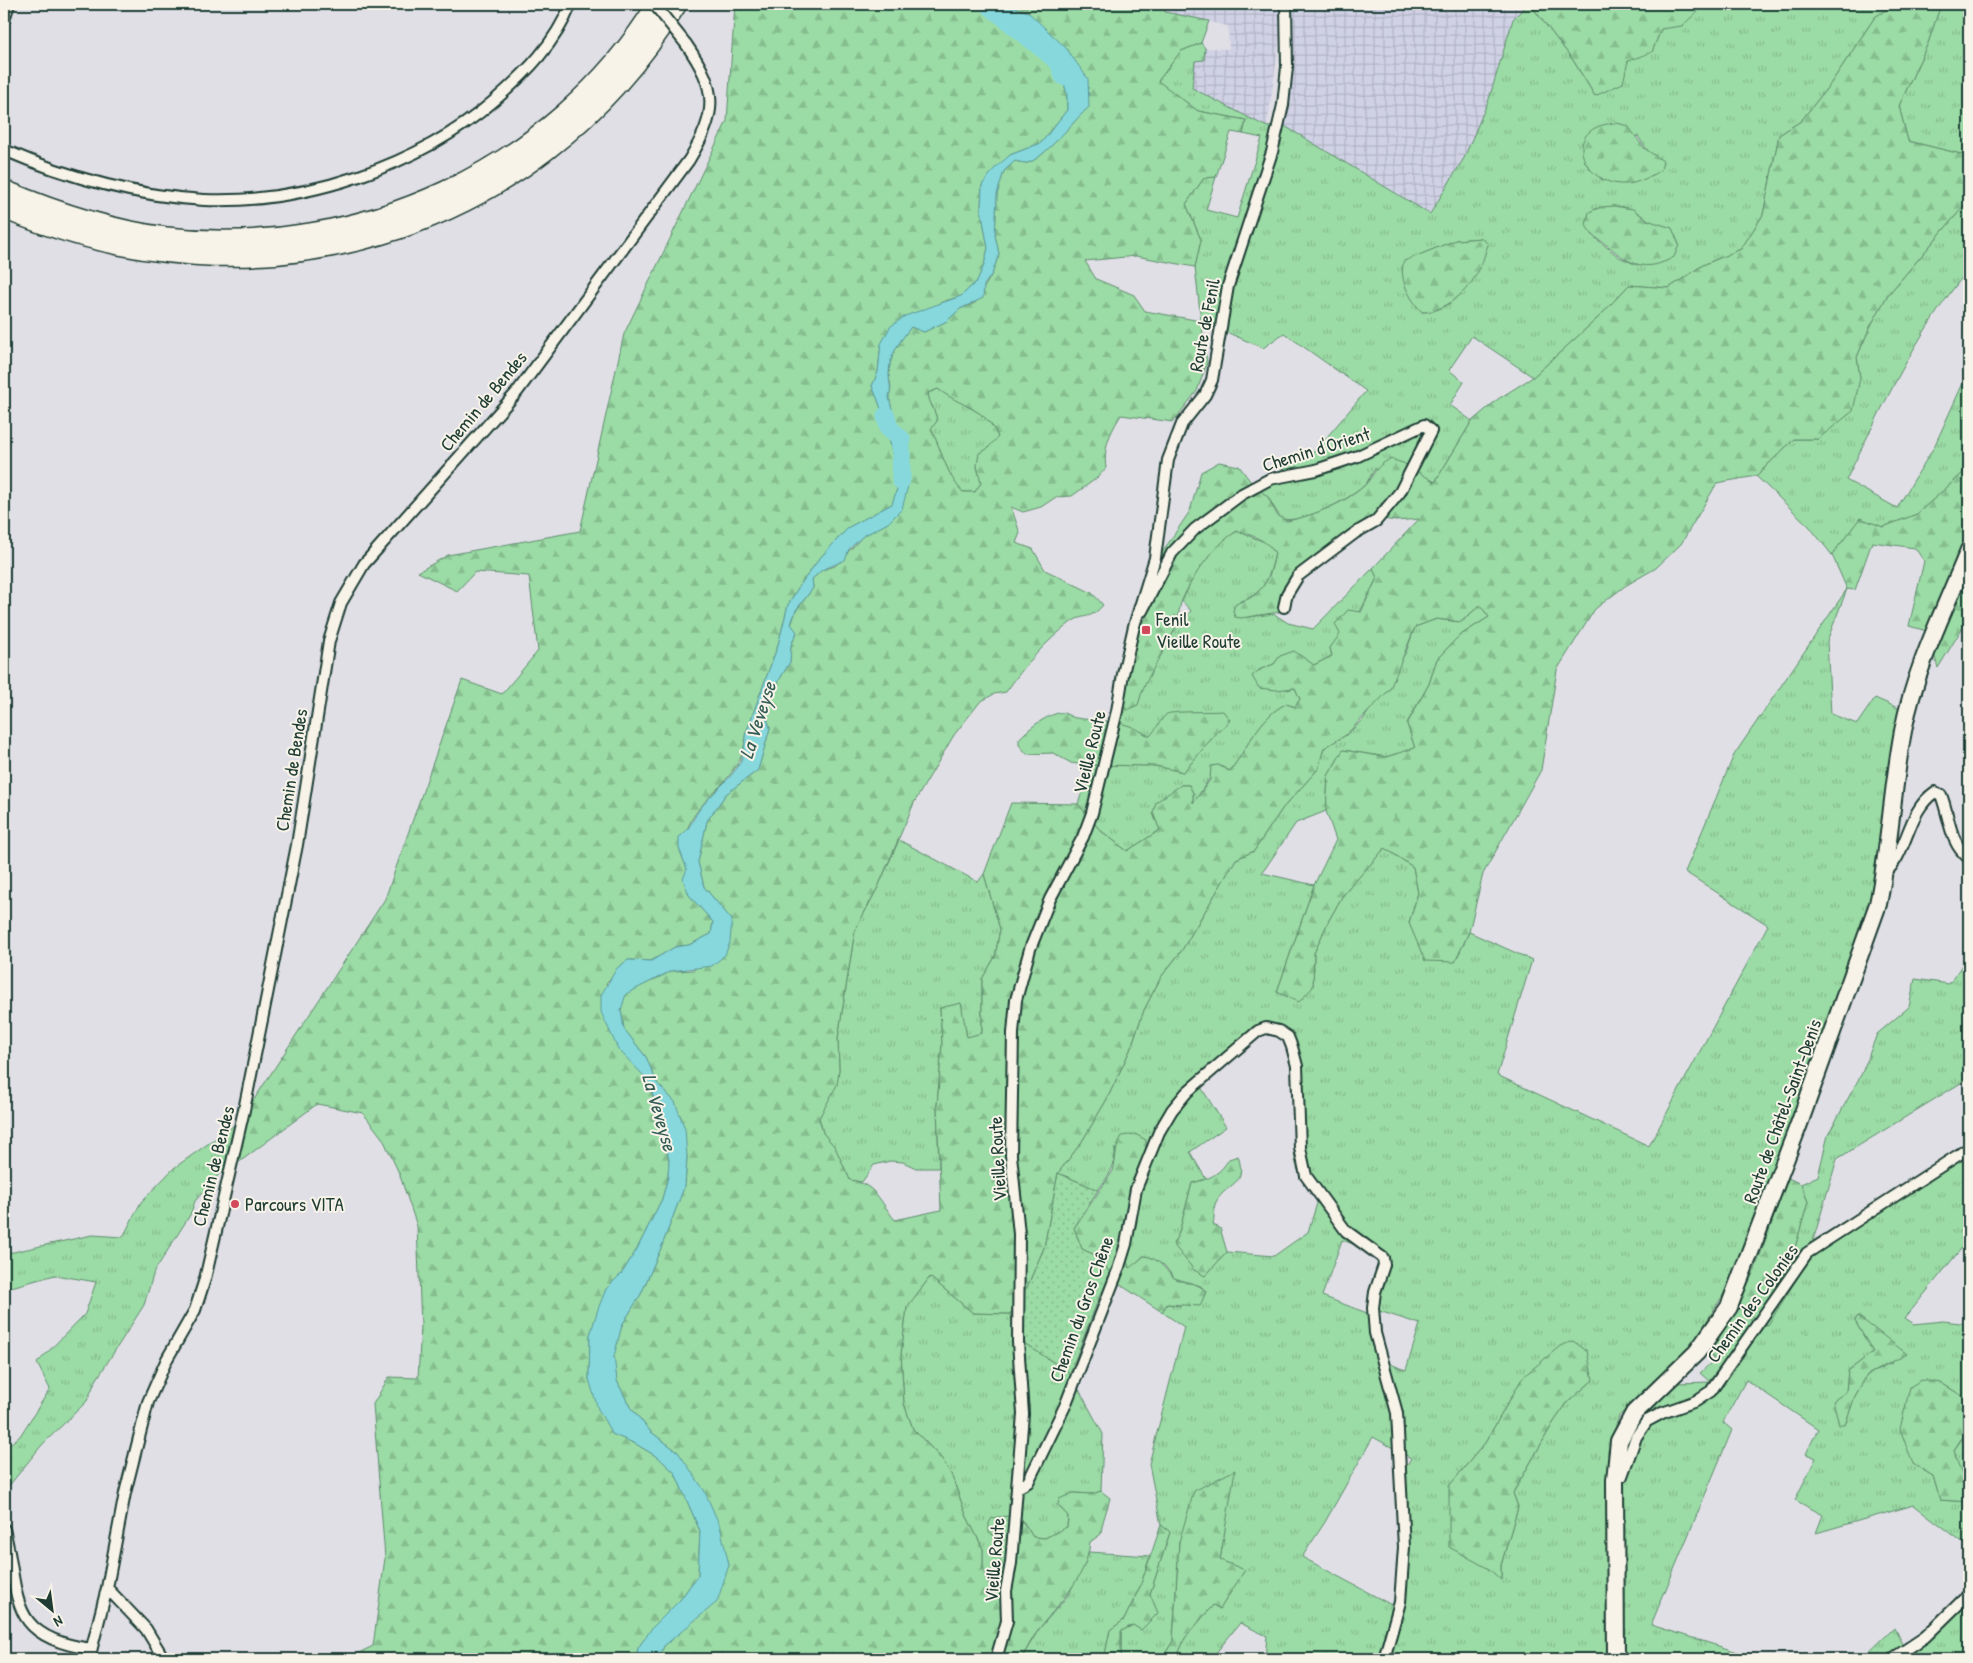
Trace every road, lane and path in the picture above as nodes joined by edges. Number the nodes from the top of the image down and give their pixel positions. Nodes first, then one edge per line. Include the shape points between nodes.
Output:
1 (10, 4) edge
2 (571, 4) edge
3 (655, 4) edge
4 (677, 4) edge
5 (1286, 4) edge
6 (4, 20) edge
7 (4, 150) edge
8 (4, 190) edge
9 (4, 209) edge
10 (1969, 550) edge
11 (1284, 607) dead end
12 (1134, 626) junction
13 (1122, 674) joint
14 (1969, 858) edge
15 (1884, 874) junction
16 (1969, 1148) edge
17 (1615, 1480) junction
18 (1017, 1488) junction
19 (4, 1529) edge
20 (107, 1588) junction
21 (1969, 1594) edge
22 (90, 1654) edge
23 (164, 1659) edge
24 (996, 1659) edge
25 (1384, 1659) edge
26 (1616, 1659) edge
27 (1892, 1659) edge

1 - 6 street
2 - 7 street via 557,34 534,64 473,118 417,153 343,181 254,198 205,200 140,192 86,180
3 - 8 highway via 629,44 594,85 531,140 486,171 444,192 358,224 275,238 194,239 98,224
3 - 20 street, Chemin de Bendes, bridge via 700,64 709,82 711,106 705,134 517,392 364,564 341,603 329,641 297,845 244,1110 205,1279 195,1310 148,1402 125,1493
4 - 9 highway via 624,77 564,136 470,200 390,233 334,247 277,255 193,256 138,250 93,240
5 - 12 street, Route de Fenil via 1286,88 1277,131 1228,286 1212,380 1205,395 1182,424 1168,460 1156,558
10 - 15 main road, Route de Châtel-Saint-Denis via 1913,690 1903,731
11 - 12 street, Chemin d'Orient via 1298,576 1376,521 1400,492 1431,431 1424,425 1358,456 1316,470 1270,479 1242,494 1195,529 1172,553
12 - 13 street, Route de Fenil
13 - 18 street, Vieille Route via 1119,703 1092,813 1030,949 1019,982 1014,1013 1011,1155 1019,1234 1018,1342 1023,1414
14 - 15 street via 1954,840 1941,795 1935,792 1913,819 1894,865
15 - 17 main road, Route de Châtel-Saint-Denis via 1878,904 1845,998 1729,1307 1697,1352 1634,1412 1619,1441
16 - 17 street, Chemin des Colonies via 1807,1253 1711,1391 1696,1401 1647,1421 1636,1437 1622,1476
17 - 26 main road, Route de Châtel-Saint-Denis
18 - 24 street, Vieille Route via 1006,1591 1007,1621
18 - 25 street, Chemin du Gros Chêne via 1028,1482 1065,1406 1118,1270 1136,1189 1162,1126 1187,1092 1248,1038 1265,1028 1279,1030 1288,1037 1295,1056 1304,1171 1346,1232 1383,1258 1373,1308 1375,1334 1397,1413 1404,1547 1400,1602
19 - 22 street via 16,1594 30,1626 43,1635
20 - 22 street, Chemin de Bendes
20 - 23 street via 146,1629
21 - 27 street via 1925,1636

